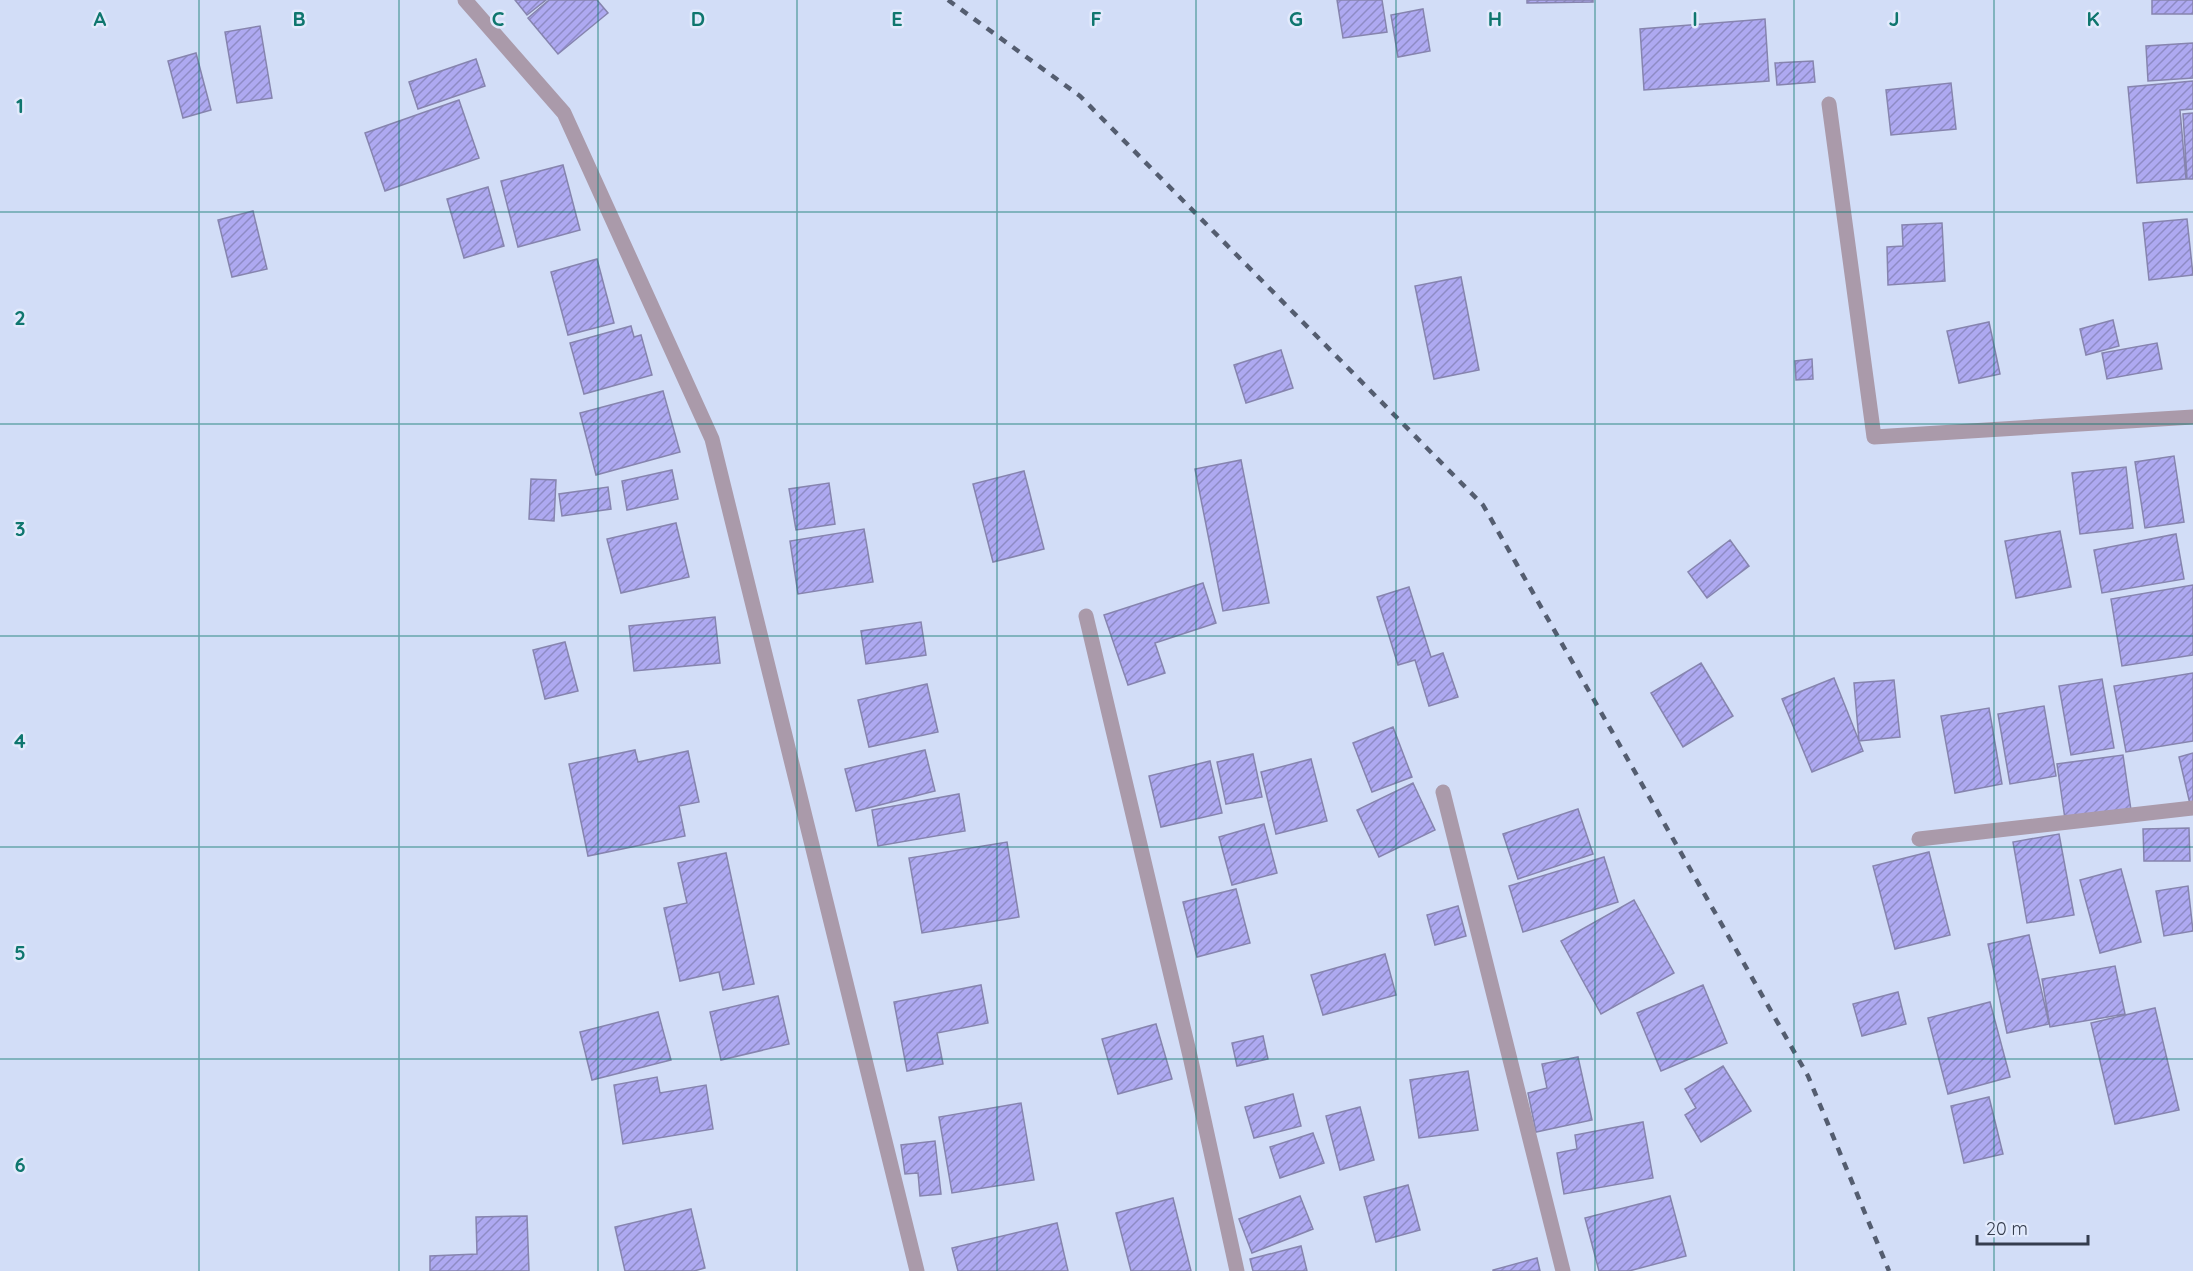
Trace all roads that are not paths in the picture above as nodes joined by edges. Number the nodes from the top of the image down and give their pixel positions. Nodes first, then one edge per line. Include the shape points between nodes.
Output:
1 (465, 0) edge
2 (1829, 104) dead end
3 (2193, 417) edge
4 (1086, 616) dead end
5 (1443, 792) dead end
6 (2193, 808) edge
7 (1919, 839) dead end
8 (917, 1271) edge
9 (1238, 1271) edge
10 (1563, 1271) edge

1 - 8 street via 564,113 712,439
2 - 3 street via 1874,437
4 - 9 street
5 - 10 street
6 - 7 street

